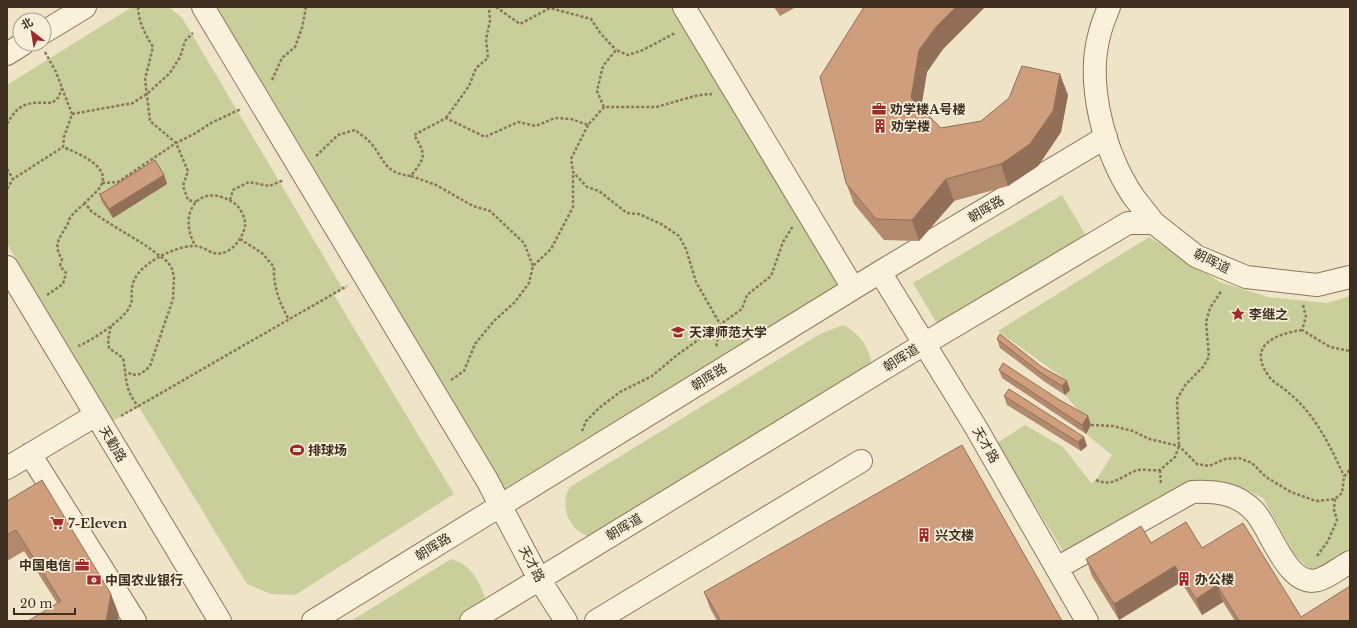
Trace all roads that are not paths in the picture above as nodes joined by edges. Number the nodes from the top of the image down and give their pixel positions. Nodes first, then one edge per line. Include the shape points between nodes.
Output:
1 (85, 7) edge
2 (1109, 7) edge
3 (208, 14) edge
4 (689, 15) edge
5 (52, 31) edge
6 (1106, 137) junction
7 (1154, 222) junction
8 (7, 267) edge
9 (880, 272) junction
10 (1350, 277) edge
11 (854, 288) junction
12 (924, 344) junction
13 (99, 420) junction
14 (30, 454) junction
15 (861, 461) dead end
16 (7, 468) edge
17 (501, 505) junction
18 (1350, 562) edge
19 (1057, 568) junction
20 (539, 579) junction
21 (135, 621) edge
22 (220, 621) edge
23 (313, 621) edge
24 (471, 621) edge
25 (566, 621) edge
26 (596, 621) edge
27 (1087, 621) edge

1 - 5 street
2 - 6 street via 1098,36 1096,56 1096,97
3 - 17 street, 天才路
4 - 11 street
6 - 7 street via 1133,196
6 - 9 street, 朝晖路
7 - 10 street, 朝晖道 via 1196,256 1246,277 1317,285
7 - 12 street, 朝晖道 via 1128,223
8 - 13 street, 天勤路
9 - 11 street, 朝晖路
9 - 12 street, 天才路
11 - 17 street, 朝晖路
12 - 19 street, 天才路
12 - 20 street, 朝晖道
13 - 14 street
13 - 22 street, 天勤路
14 - 16 street
14 - 21 street
15 - 26 street
17 - 20 street, 天才路
17 - 23 street, 朝晖路
18 - 19 street via 1320,580 1305,580 1291,571 1255,511 1238,498 1216,491 1192,492
19 - 27 street, 天才路
20 - 24 street, 朝晖道
20 - 25 street, 天才路

